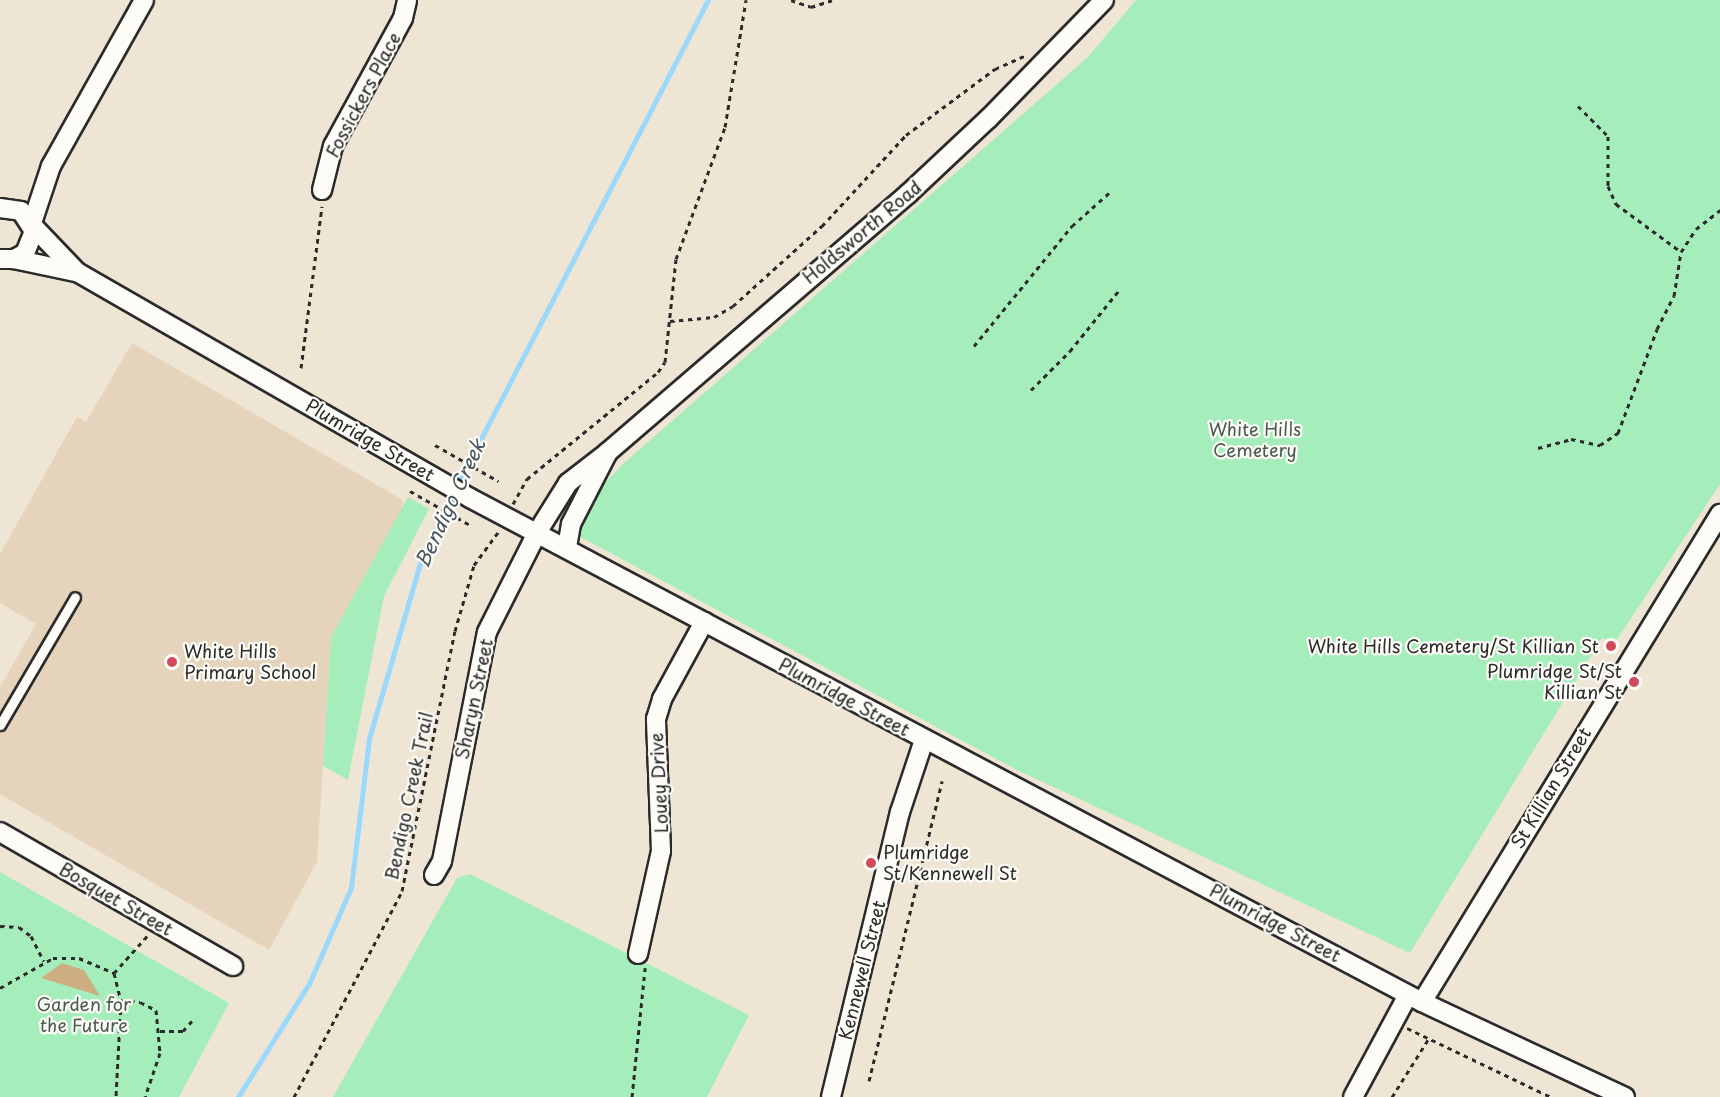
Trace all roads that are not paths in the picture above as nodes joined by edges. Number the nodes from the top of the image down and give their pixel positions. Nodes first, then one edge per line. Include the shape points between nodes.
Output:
1 (144, 0) edge
2 (406, 0) edge
3 (1104, 0) edge
4 (51, 166) junction
5 (322, 190) road end
6 (1, 208) edge
7 (32, 225) junction
8 (6, 262) edge
9 (77, 272) junction
10 (608, 452) junction
11 (1720, 514) edge
12 (538, 531) junction
13 (567, 547) junction
14 (75, 597) dead end
15 (704, 622) junction
16 (0, 724) edge
17 (924, 740) junction
18 (0, 832) edge
19 (434, 875) dead end
20 (641, 958) road end
21 (233, 966) dead end
22 (1415, 999) junction
23 (831, 1097) edge
24 (1353, 1097) edge
25 (1625, 1097) edge

1 - 4 street
2 - 5 street, Fossickers Place via 403,18 333,146
3 - 10 street, Holdsworth Road via 949,157
4 - 6 street via 28,192
4 - 7 street
6 - 7 street, Plumridge Street via 21,211
7 - 8 street via 31,247
7 - 9 street, Plumridge Street
8 - 9 street, Plumridge Street
9 - 12 street, Plumridge Street via 470,498
10 - 12 street, Holdsworth Road via 568,483
10 - 13 street, Holdsworth Road via 571,524
11 - 22 street, St Killian Street
12 - 13 street, Plumridge Street
12 - 19 street, Sharyn Street via 485,640 442,861
13 - 15 street, Plumridge Street
14 - 16 lane
15 - 17 street, Plumridge Street
15 - 20 street, Louey Drive via 662,699 656,719 662,851
17 - 22 street, Plumridge Street via 1170,866
17 - 23 street, Kennewell Street via 900,812
18 - 21 street, Bosquet Street
22 - 24 street, St Killian Street
22 - 25 street, Plumridge Street

